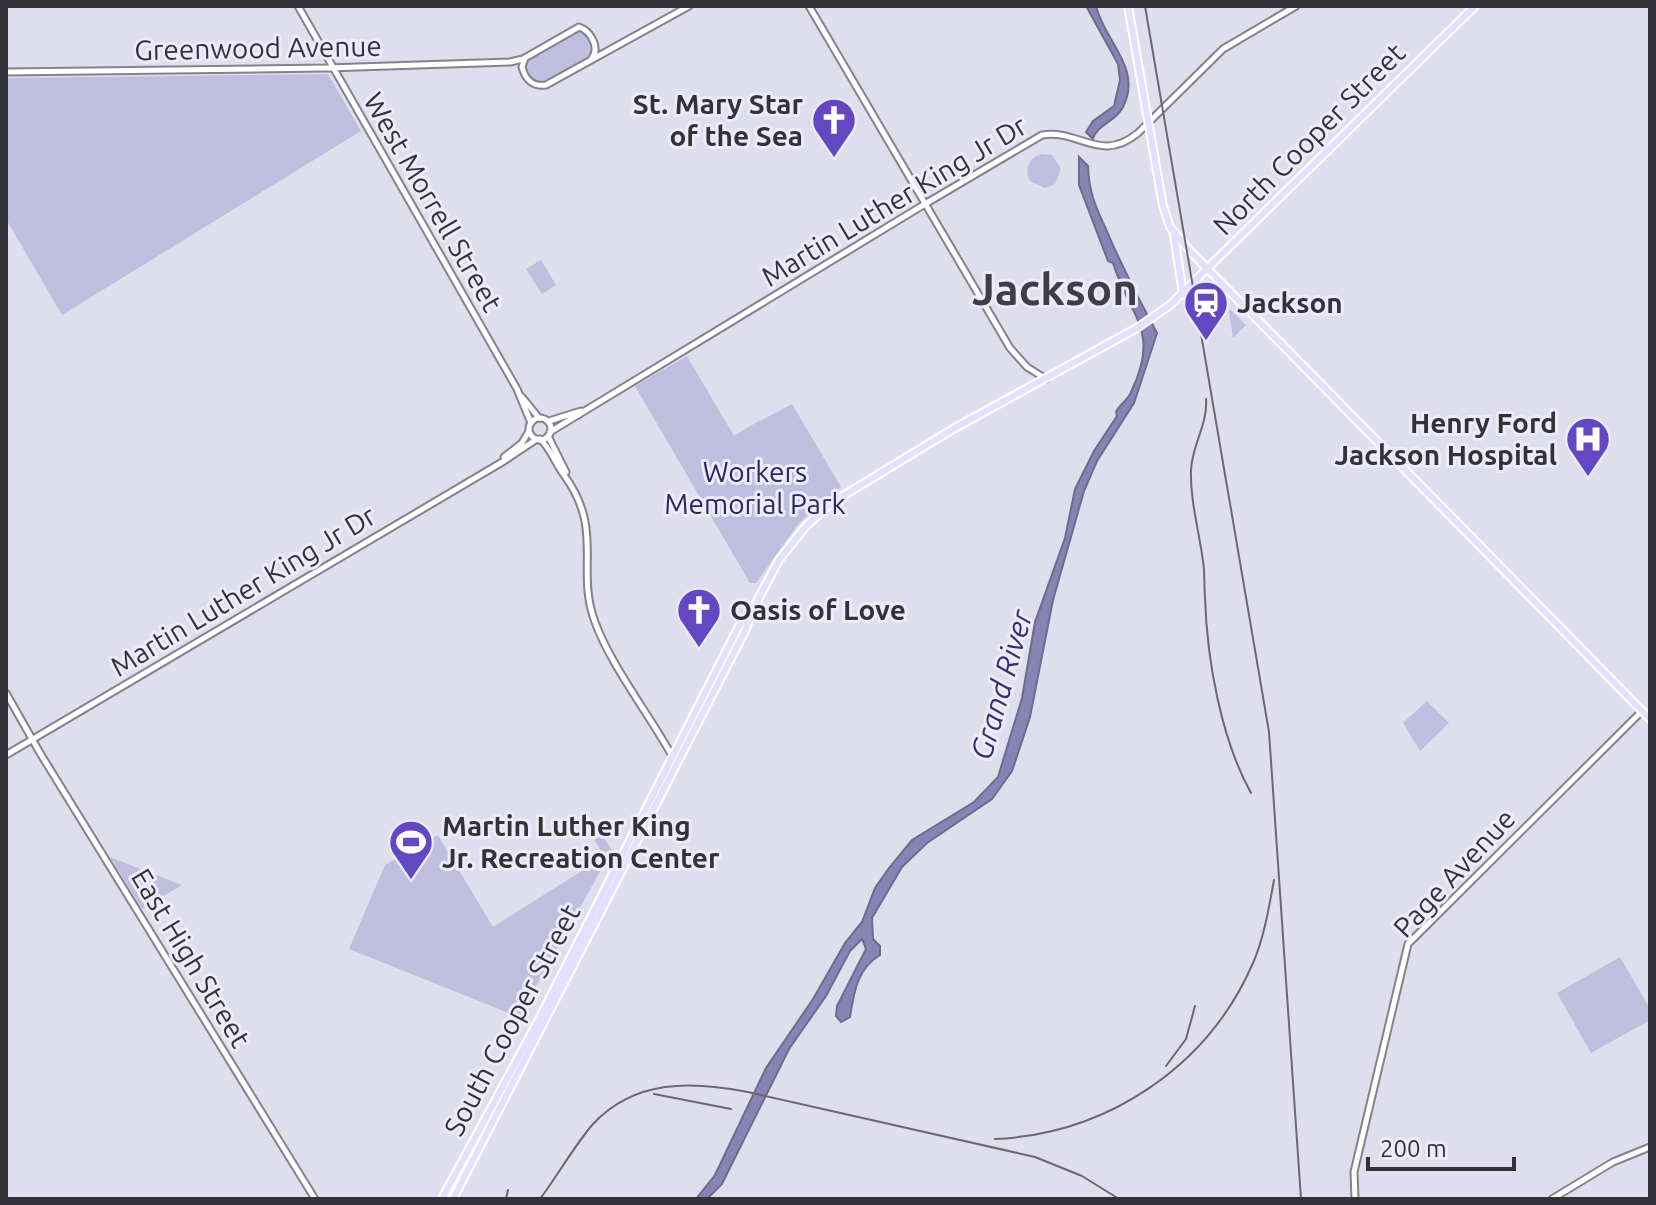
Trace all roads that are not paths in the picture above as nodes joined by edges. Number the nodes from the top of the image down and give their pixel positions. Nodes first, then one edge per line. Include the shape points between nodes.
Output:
1 (298, 6) edge
2 (689, 6) edge
3 (809, 6) edge
4 (1128, 6) edge
5 (1296, 6) edge
6 (1475, 6) edge
7 (596, 46) junction
8 (606, 53) junction
9 (526, 57) junction
10 (592, 58) junction
11 (510, 62) junction
12 (333, 68) junction
13 (523, 71) junction
14 (6, 72) edge
15 (1148, 122) junction
16 (925, 204) junction
17 (1173, 232) junction
18 (1208, 270) junction
19 (1183, 294) junction
20 (1047, 379) junction
21 (521, 395) junction
22 (586, 409) junction
23 (539, 418) junction
24 (548, 421) junction
25 (531, 423) junction
26 (529, 430) junction
27 (549, 434) junction
28 (538, 439) junction
29 (501, 461) junction
30 (567, 477) junction
31 (754, 607) junction
32 (6, 693) edge
33 (1642, 711) junction
34 (1650, 719) edge
35 (32, 739) junction
36 (6, 755) edge
37 (672, 756) junction
38 (677, 765) junction
39 (1650, 1147) edge
40 (315, 1199) edge
41 (442, 1199) edge
42 (453, 1199) edge
43 (1355, 1199) edge
44 (1552, 1199) edge

1 - 12 street, West Morrell Street
2 - 8 street
3 - 16 street
4 - 15 main road
5 - 15 street, Martin Luther King Jr Dr via 1223,49
6 - 18 main road, North Cooper Street
7 - 8 street
7 - 9 street, Greenwood Avenue via 586,30 577,28
7 - 10 street
8 - 10 street
9 - 11 street, Greenwood Avenue
9 - 13 street
10 - 13 street via 546,85 535,84
11 - 12 street, Greenwood Avenue
11 - 13 street
12 - 14 street, Greenwood Avenue
12 - 21 street, West Morrell Street
15 - 16 street, Martin Luther King Jr Dr via 1110,147 1060,135 1038,137
15 - 17 main road via 1165,215
16 - 20 street via 1013,353
16 - 22 street, Martin Luther King Jr Dr
17 - 18 main road
17 - 19 main road
18 - 19 main road, South Cooper Street
18 - 33 main road
19 - 20 main road, South Cooper Street via 1152,319
20 - 31 main road, South Cooper Street via 838,498 792,542
21 - 23 street
21 - 25 street
22 - 24 street, Martin Luther King Jr Dr
22 - 27 street, Martin Luther King Jr Dr
23 - 24 street
23 - 25 street
24 - 27 street
25 - 26 street
26 - 28 street
26 - 29 street, Martin Luther King Jr Dr
27 - 28 street
27 - 30 street
28 - 29 street, Martin Luther King Jr Dr
28 - 30 street
29 - 35 street, Martin Luther King Jr Dr
30 - 37 street via 586,520 595,622
31 - 37 main road, South Cooper Street
31 - 38 main road, South Cooper Street
32 - 35 street, East High Street
33 - 34 main road
33 - 43 street, Page Avenue via 1408,944 1354,1172
35 - 36 street, Martin Luther King Jr Dr
35 - 40 street, East High Street
37 - 38 main road
37 - 41 main road, South Cooper Street
38 - 42 main road, South Cooper Street
39 - 44 street via 1613,1162

